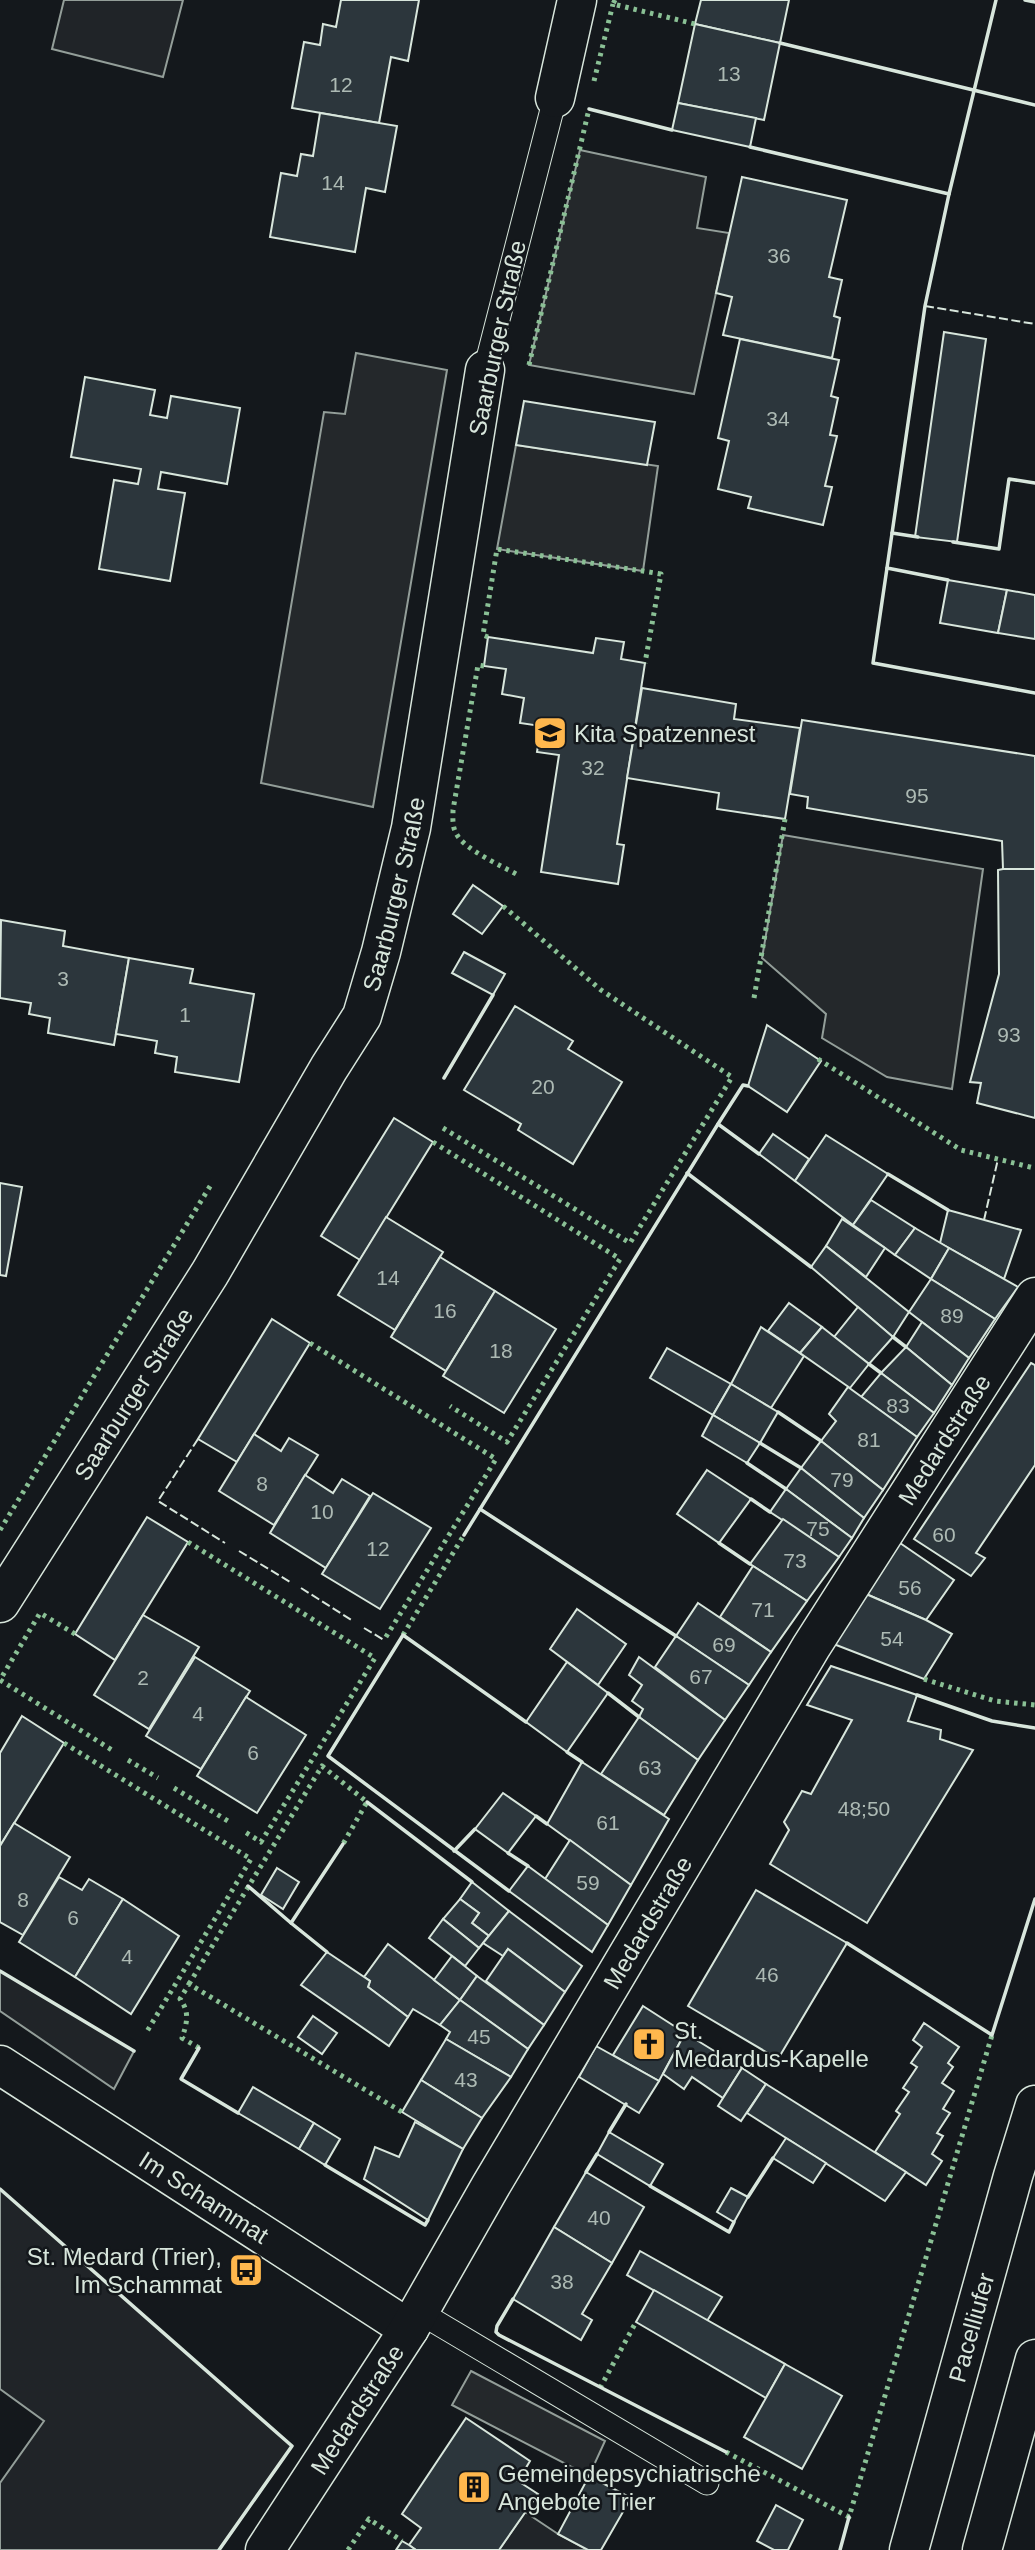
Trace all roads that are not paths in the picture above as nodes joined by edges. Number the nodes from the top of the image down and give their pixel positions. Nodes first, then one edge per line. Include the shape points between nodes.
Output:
1 (577, 0) edge
2 (555, 98) joint
3 (485, 370) joint
4 (1035, 1297) edge
5 (0, 1603) edge
6 (0, 2065) edge
7 (1035, 2105) edge
8 (414, 2320) junction
9 (1035, 2359) edge
10 (707, 2483) dead end
11 (265, 2550) edge
12 (909, 2550) edge
13 (982, 2550) edge

1 - 2 street
2 - 3 lane, Saarburger Straße
3 - 5 street, Saarburger Straße via 411,828 362,1016 210,1273
4 - 8 street, Medardstraße via 811,1647
6 - 8 street, Im Schammat
7 - 12 street, Pacelliufer
8 - 10 lane
8 - 11 street, Medardstraße
9 - 13 street

